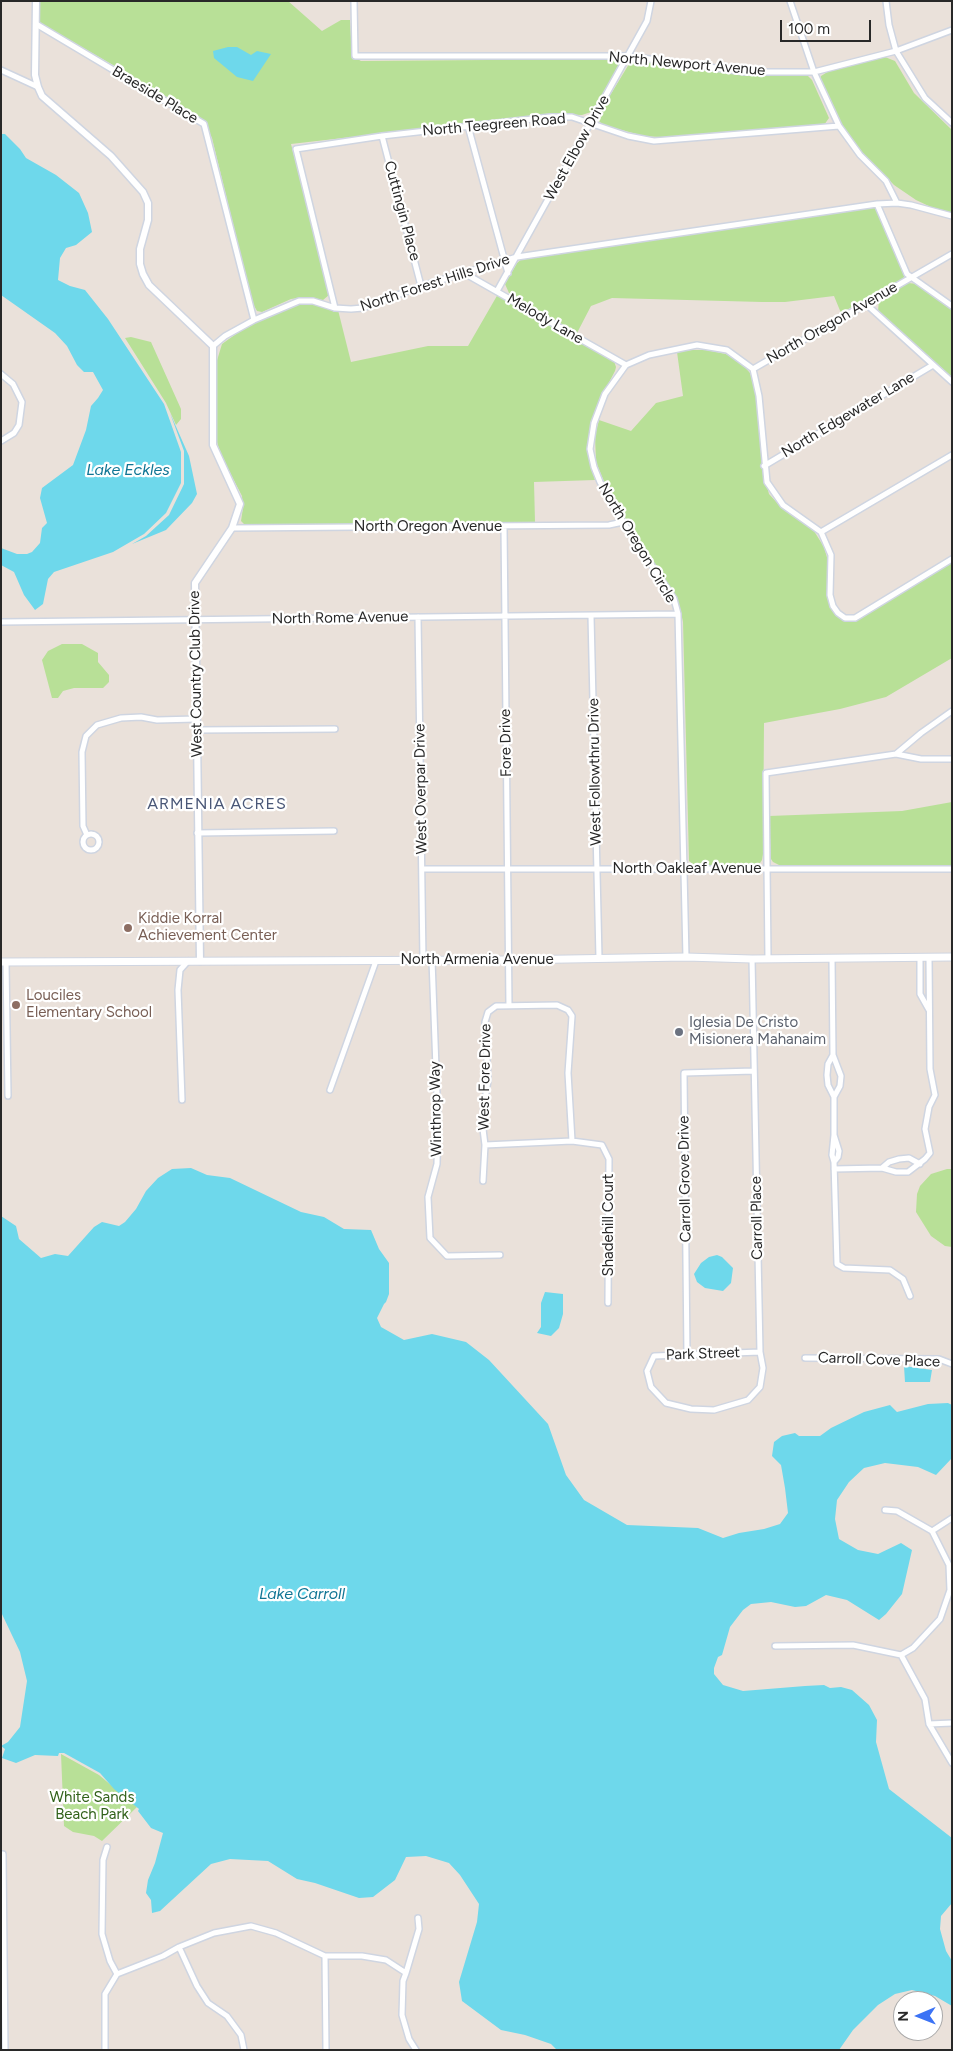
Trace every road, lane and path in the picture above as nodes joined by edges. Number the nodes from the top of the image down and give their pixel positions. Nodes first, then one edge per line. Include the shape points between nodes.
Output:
1 (36, 1) edge
2 (354, 1) edge
3 (651, 1) edge
4 (790, 1) edge
5 (886, 1) edge
6 (36, 24) junction
7 (952, 30) edge
8 (896, 51) junction
9 (628, 56) junction
10 (1, 70) edge
11 (814, 72) junction
12 (38, 87) junction
13 (591, 123) junction
14 (952, 123) edge
15 (468, 126) junction
16 (839, 126) junction
17 (382, 136) junction
18 (897, 203) junction
19 (877, 204) junction
20 (952, 216) edge
21 (952, 254) edge
22 (517, 257) junction
23 (504, 260) junction
24 (464, 273) junction
25 (508, 273) junction
26 (911, 278) junction
27 (421, 286) junction
28 (497, 291) junction
29 (866, 304) junction
30 (952, 306) edge
31 (335, 308) junction
32 (254, 320) junction
33 (213, 346) junction
34 (626, 365) junction
35 (933, 365) junction
36 (753, 369) junction
37 (1, 374) edge
38 (952, 382) edge
39 (1, 442) edge
40 (952, 454) edge
41 (764, 466) junction
42 (623, 522) junction
43 (504, 526) junction
44 (232, 528) junction
45 (820, 532) junction
46 (952, 559) edge
47 (678, 614) junction
48 (591, 616) junction
49 (418, 617) junction
50 (504, 617) junction
51 (195, 620) junction
52 (1, 622) edge
53 (952, 711) edge
54 (196, 719) junction
55 (335, 729) dead end
56 (197, 730) junction
57 (896, 754) junction
58 (952, 759) edge
59 (334, 831) dead end
60 (197, 833) junction
61 (87, 836) dead end
62 (508, 868) junction
63 (598, 868) junction
64 (685, 868) junction
65 (422, 869) junction
66 (768, 869) junction
67 (952, 869) edge
68 (686, 957) junction
69 (920, 957) junction
70 (929, 957) junction
71 (952, 957) edge
72 (599, 958) junction
73 (832, 958) junction
74 (752, 959) junction
75 (768, 959) junction
76 (423, 960) junction
77 (432, 960) junction
78 (509, 960) junction
79 (188, 961) junction
80 (200, 961) junction
81 (376, 961) junction
82 (4, 962) edge
83 (509, 1006) junction
84 (930, 1010) junction
85 (833, 1055) junction
86 (754, 1071) junction
87 (330, 1090) dead end
88 (8, 1096) dead end
89 (834, 1097) junction
90 (182, 1100) dead end
91 (572, 1141) junction
92 (485, 1145) junction
93 (920, 1164) junction
94 (882, 1168) junction
95 (834, 1169) junction
96 (483, 1181) dead end
97 (500, 1255) dead end
98 (910, 1296) dead end
99 (608, 1303) dead end
100 (760, 1352) junction
101 (687, 1355) junction
102 (805, 1358) dead end
103 (952, 1364) edge
104 (679, 1406) joint
105 (885, 1510) dead end
106 (952, 1518) edge
107 (932, 1531) junction
108 (775, 1646) dead end
109 (901, 1655) junction
110 (952, 1723) edge
111 (930, 1724) junction
112 (952, 1763) edge
113 (107, 1847) dead end
114 (2, 1854) edge
115 (418, 1918) dead end
116 (179, 1947) junction
117 (325, 1956) junction
118 (406, 1973) junction
119 (117, 1974) junction
120 (3, 2034) edge
121 (5, 2050) edge
122 (105, 2050) edge
123 (244, 2050) edge
124 (326, 2050) edge
125 (416, 2050) edge

1 - 6 street
2 - 9 street, North Newport Avenue via 355,56
3 - 9 street, West Elbow Drive via 647,20
4 - 11 street
5 - 8 street via 888,25
6 - 12 street via 35,75
6 - 32 street, Braeside Place via 204,124
7 - 8 street, North Newport Avenue
8 - 11 street, North Newport Avenue
8 - 14 street via 926,98
9 - 11 street, North Newport Avenue via 745,72
9 - 13 street, West Elbow Drive
10 - 12 street
11 - 16 street
12 - 33 street via 42,96 111,156 144,192 148,220 140,249 143,274 150,285
13 - 15 street, North Teegreen Road via 572,117 550,117
13 - 16 street, North Teegreen Road via 628,136 654,140
13 - 22 street, West Elbow Drive
15 - 17 street, North Teegreen Road
15 - 23 street
16 - 18 street via 860,155 886,181
17 - 27 street, Cuttingin Place
17 - 31 street, North Teegreen Road via 296,148
18 - 19 street, North Forest Hills Drive
18 - 20 street, North Forest Hills Drive
19 - 22 street, North Forest Hills Drive
19 - 26 street, North Oregon Avenue
21 - 26 street
22 - 23 street, North Forest Hills Drive
22 - 25 street, West Elbow Drive
23 - 24 street, North Forest Hills Drive
23 - 25 street
24 - 27 street, North Forest Hills Drive
24 - 28 street, Melody Lane
25 - 28 street, West Elbow Drive
26 - 29 street, North Oregon Avenue
26 - 30 street, North Oregon Avenue
27 - 31 street, North Forest Hills Drive via 363,308
28 - 34 street, Melody Lane
29 - 35 street
29 - 36 street, North Oregon Avenue
31 - 32 street, North Forest Hills Drive via 313,301 299,301
32 - 33 street, North Forest Hills Drive
33 - 44 street, West Country Club Drive via 213,445 240,504
34 - 36 street via 649,355 697,345 727,350
34 - 42 street, North Oregon Circle via 605,394 594,423 590,449 600,482
35 - 38 street
35 - 41 street, North Edgewater Lane
36 - 41 street via 759,396
37 - 39 street via 13,384 22,402 19,425
40 - 45 street
41 - 45 street via 766,482 783,505
42 - 43 street, North Oregon Avenue via 609,525
42 - 47 street, North Oregon Circle via 674,599
43 - 44 street, North Oregon Avenue
43 - 50 street, Fore Drive
44 - 51 street, West Country Club Drive via 195,583
45 - 46 street via 831,555 830,595 833,606 845,618 855,618
47 - 48 street, North Rome Avenue
47 - 64 street, North Oregon Circle
48 - 50 street, North Rome Avenue
48 - 63 street, West Followthru Drive
49 - 50 street, North Rome Avenue
49 - 51 street, North Rome Avenue
49 - 65 street, West Overpar Drive
50 - 62 street, Fore Drive
51 - 52 street, North Rome Avenue
51 - 54 street, West Country Club Drive
53 - 57 street
54 - 56 street, West Country Club Drive
54 - 61 street via 120,718 97,725 86,736 82,752
55 - 56 street
56 - 60 street, West Country Club Drive
57 - 58 street via 921,759
57 - 66 street via 766,773
59 - 60 street
60 - 80 street, West Country Club Drive
62 - 63 street, North Oakleaf Avenue
62 - 65 street, North Oakleaf Avenue
62 - 78 street, Fore Drive
63 - 64 street, North Oakleaf Avenue
63 - 72 street, West Followthru Drive
64 - 66 street, North Oakleaf Avenue
64 - 68 street, North Oregon Circle
65 - 76 street, West Overpar Drive
66 - 67 street, North Oakleaf Avenue
66 - 75 street
68 - 72 main road, North Armenia Avenue
68 - 74 main road, North Armenia Avenue
69 - 70 main road, North Armenia Avenue
69 - 73 main road, North Armenia Avenue
69 - 84 street via 920,994
70 - 71 main road, North Armenia Avenue
70 - 84 street
72 - 78 main road, North Armenia Avenue
73 - 75 main road, North Armenia Avenue
73 - 85 street
74 - 75 main road, North Armenia Avenue
74 - 86 street, Carroll Place
76 - 77 main road, North Armenia Avenue
76 - 81 main road, North Armenia Avenue
77 - 78 main road, North Armenia Avenue
77 - 97 street, Winthrop Way via 438,1122 437,1164 428,1197 430,1238 447,1256
78 - 83 street
79 - 80 main road, North Armenia Avenue
79 - 82 main road, North Armenia Avenue
79 - 90 street via 180,970 178,990
80 - 81 main road, North Armenia Avenue
81 - 87 street
82 - 88 street
83 - 91 street via 557,1005 572,1016 568,1073
83 - 92 street, West Fore Drive via 496,1006 488,1012 485,1022 488,1080 482,1121
84 - 93 street via 930,1068 935,1095 925,1129 930,1153
85 - 89 street via 841,1076
85 - 89 street via 826,1074
86 - 100 street, Carroll Place
86 - 101 street, Carroll Grove Drive via 684,1073
89 - 95 street via 834,1134 838,1151
91 - 92 street, Shadehill Court
91 - 99 street, Shadehill Court via 602,1145 609,1159
92 - 96 street, West Fore Drive
93 - 94 street via 908,1172
93 - 94 street via 909,1158 898,1159
94 - 95 street
95 - 98 street via 837,1264 844,1268 890,1270 903,1279
100 - 101 street, Park Street
100 - 104 street, Carroll Place via 763,1368 760,1387 748,1400 714,1410
101 - 104 street, Park Street via 654,1356 647,1371 651,1387 666,1403
102 - 103 street, Carroll Cove Place via 939,1359
105 - 107 street via 896,1511
106 - 107 street
107 - 109 street via 949,1565 950,1590 940,1619 914,1648
108 - 109 street via 853,1645
109 - 111 street via 926,1699
110 - 111 street
111 - 112 street
113 - 119 street via 103,1860 102,1934
114 - 120 street
115 - 118 street via 419,1930
116 - 117 street via 214,1933 250,1926 276,1933
116 - 119 street
116 - 123 street via 197,1986 208,2003 227,2016 241,2035
117 - 118 street via 386,1960
117 - 124 street
118 - 125 street via 402,2015
119 - 122 street via 105,1994
120 - 121 street

